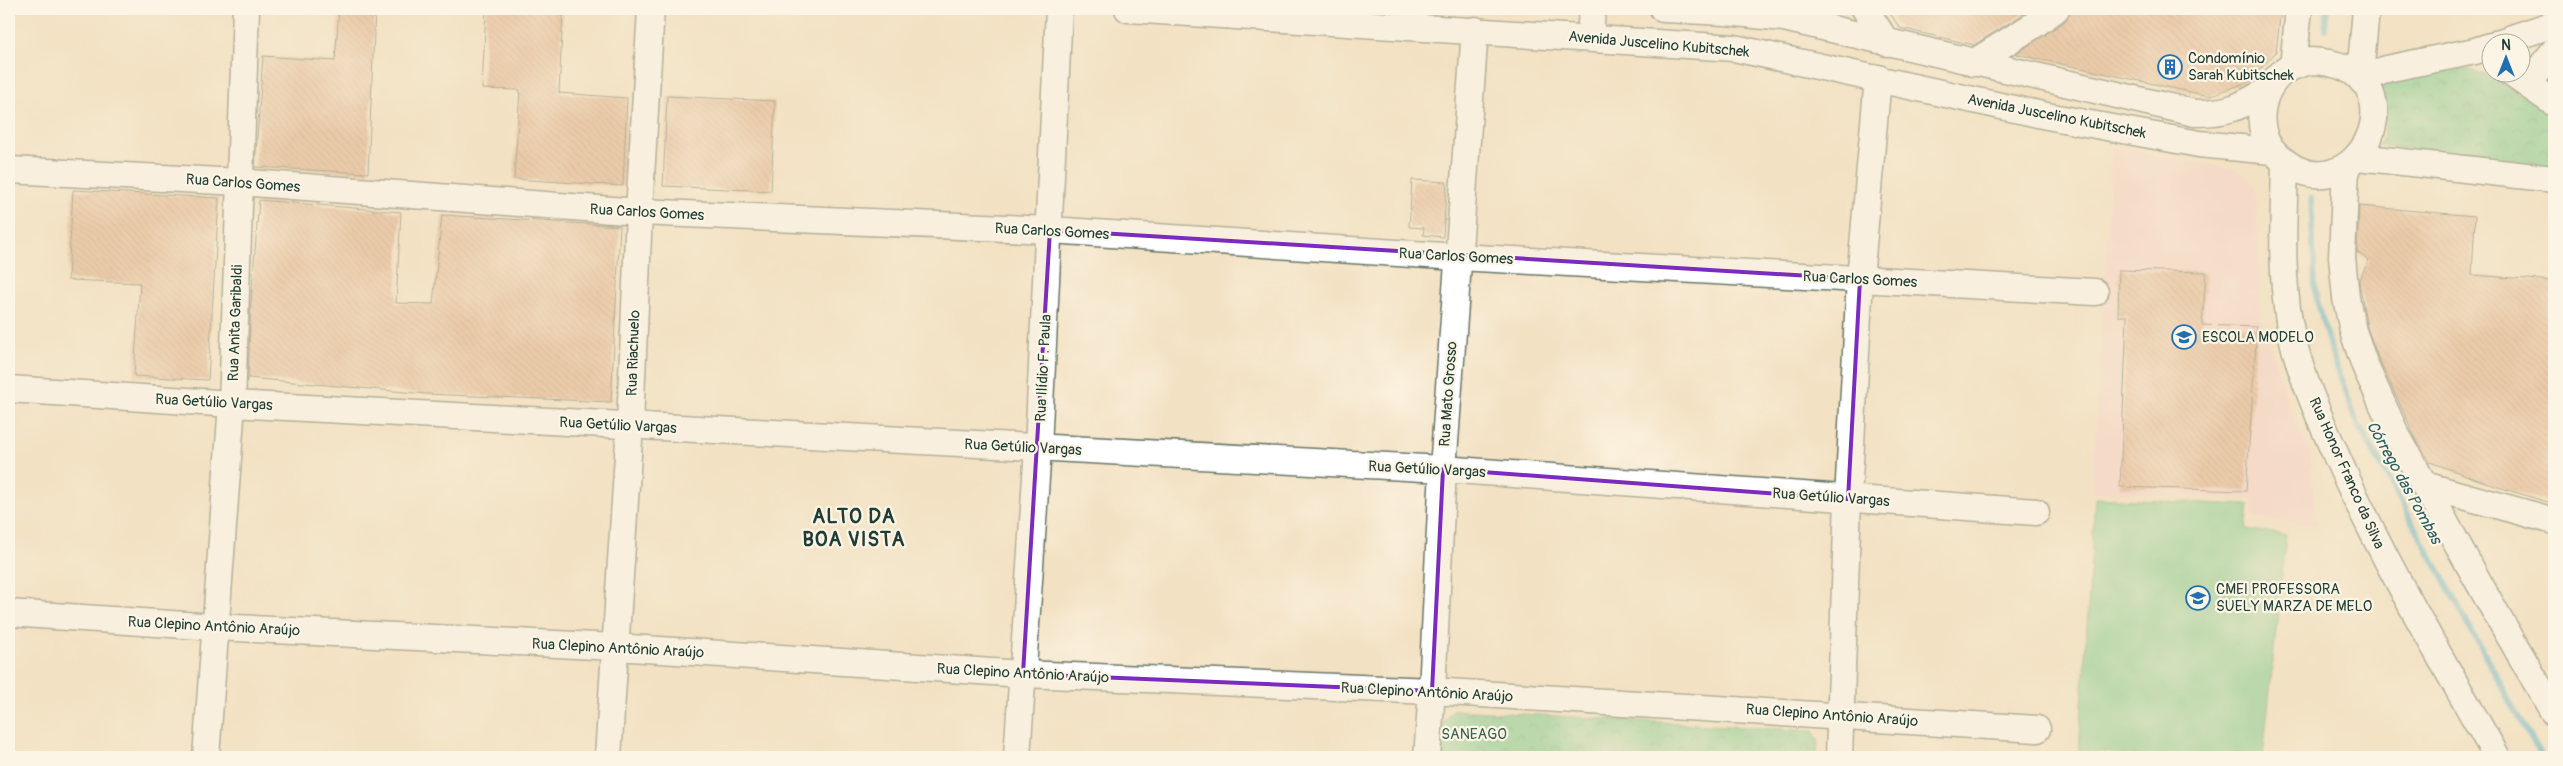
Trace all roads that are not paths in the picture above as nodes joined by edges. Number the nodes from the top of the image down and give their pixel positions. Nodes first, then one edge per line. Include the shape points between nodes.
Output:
1 (246, 9) edge
2 (651, 9) edge
3 (1059, 9) edge
4 (1128, 9) edge
5 (1592, 9) edge
6 (1663, 9) edge
7 (1865, 9) edge
8 (2056, 9) edge
9 (2299, 9) edge
10 (2366, 9) edge
11 (1790, 13) edge
12 (1372, 16) edge
13 (2554, 24) edge
14 (1475, 30) junction
15 (2530, 32) edge
16 (1590, 37) junction
17 (1887, 43) junction
18 (2554, 51) edge
19 (2480, 54) edge
20 (1973, 63) junction
21 (2293, 66) junction
22 (2530, 69) edge
23 (1878, 78) junction
24 (2361, 78) junction
25 (2524, 82) edge
26 (2268, 90) junction
27 (2554, 102) edge
28 (2278, 157) junction
29 (2352, 162) junction
30 (9, 170) edge
31 (2554, 179) edge
32 (239, 182) junction
33 (639, 212) junction
34 (1050, 230) junction
35 (1458, 257) junction
36 (1860, 279) junction
37 (2095, 292) dead end
38 (9, 389) edge
39 (232, 404) junction
40 (630, 425) junction
41 (1038, 448) junction
42 (1443, 469) junction
43 (2424, 485) junction
44 (1848, 499) junction
45 (2036, 512) dead end
46 (2554, 521) edge
47 (9, 613) edge
48 (215, 627) junction
49 (615, 647) junction
50 (1023, 674) junction
51 (1432, 691) junction
52 (2554, 713) edge
53 (1842, 716) junction
54 (2037, 729) dead end
55 (206, 757) edge
56 (608, 757) edge
57 (1017, 757) edge
58 (1427, 757) edge
59 (1839, 757) edge
60 (2497, 757) edge

1 - 32 street, Rua Anita Garibaldi
2 - 33 street, Rua Riachuelo
3 - 34 street, Rua Ilídio F. Paula
4 - 12 street, Avenida Juscelino Kubitschek
5 - 16 street
6 - 11 street, Avenida Juscelino Kubitschek
7 - 17 street
8 - 20 street
9 - 21 street
10 - 24 street
11 - 17 street, Avenida Juscelino Kubitschek
12 - 14 street, Avenida Juscelino Kubitschek
13 - 15 street
14 - 16 street, Avenida Juscelino Kubitschek
14 - 35 street, Rua Mato Grosso
16 - 23 street, Avenida Juscelino Kubitschek via 1734,48
17 - 20 street, Avenida Juscelino Kubitschek
18 - 22 street
19 - 24 street via 2386,69
20 - 26 street, Avenida Juscelino Kubitschek via 2195,113 2220,113
21 - 24 street via 2311,61 2330,62
21 - 26 street via 2278,76
23 - 28 street, Avenida Juscelino Kubitschek via 2047,116
23 - 36 street
24 - 29 street via 2374,110 2374,126 2369,142
25 - 27 street
26 - 28 street via 2262,105 2261,121 2264,137
28 - 29 street via 2300,170 2317,173
28 - 60 street, Rua Honor Franco da Silva via 2289,322 2305,379 2346,478 2392,573
29 - 31 street
29 - 43 street via 2342,257 2353,331 2395,432
30 - 32 street, Rua Carlos Gomes
32 - 33 street, Rua Carlos Gomes
32 - 39 street, Rua Anita Garibaldi
33 - 34 street, Rua Carlos Gomes
33 - 40 street, Rua Riachuelo
34 - 35 street, Rua Carlos Gomes
34 - 41 street, Rua Ilídio F. Paula
35 - 36 street, Rua Carlos Gomes
35 - 42 street, Rua Mato Grosso
36 - 37 street, Rua Carlos Gomes
36 - 44 street
38 - 39 street, Rua Getúlio Vargas
39 - 40 street, Rua Getúlio Vargas
39 - 48 street, Rua Anita Garibaldi
40 - 41 street, Rua Getúlio Vargas
40 - 49 street, Rua Riachuelo
41 - 42 street, Rua Getúlio Vargas
41 - 50 street, Rua Ilídio F. Paula
42 - 44 street, Rua Getúlio Vargas
42 - 51 street, Rua Mato Grosso
43 - 46 street
43 - 52 street
44 - 45 street, Rua Getúlio Vargas
44 - 53 street
47 - 48 street, Rua Clepino Antônio Araújo
48 - 49 street, Rua Clepino Antônio Araújo
48 - 55 street, Rua Anita Garibaldi
49 - 50 street, Rua Clepino Antônio Araújo
49 - 56 street, Rua Riachuelo
50 - 51 street, Rua Clepino Antônio Araújo
50 - 57 street, Rua Ilídio F. Paula
51 - 53 street, Rua Clepino Antônio Araújo
51 - 58 street, Rua Mato Grosso
53 - 54 street, Rua Clepino Antônio Araújo
53 - 59 street

